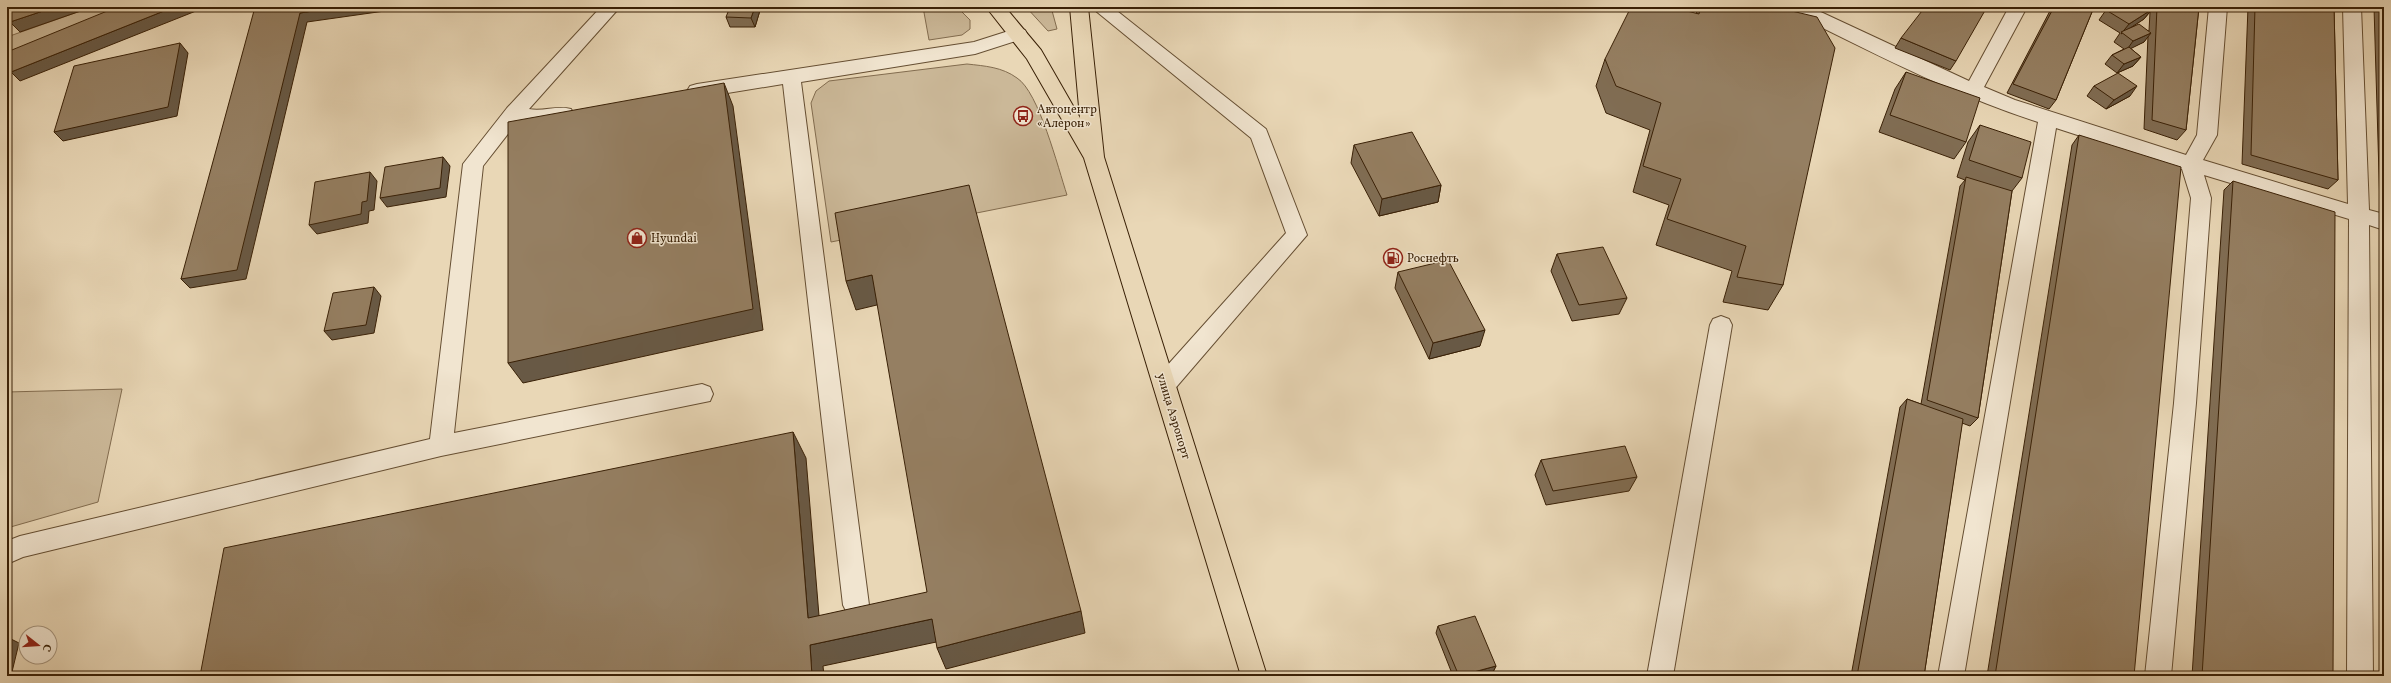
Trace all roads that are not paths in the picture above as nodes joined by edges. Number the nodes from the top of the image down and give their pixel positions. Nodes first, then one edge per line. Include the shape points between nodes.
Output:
1 (611, 7) edge
2 (995, 7) edge
3 (1079, 7) edge
4 (1100, 7) edge
5 (1794, 7) edge
6 (2018, 7) edge
7 (2218, 7) edge
8 (2352, 7) edge
9 (1018, 34) junction
10 (791, 75) junction
11 (1973, 90) junction
12 (676, 94) edge
13 (584, 110) edge
14 (514, 113) junction
15 (2048, 118) junction
16 (1094, 157) junction
17 (2191, 164) junction
18 (2359, 215) junction
19 (2384, 222) edge
20 (1721, 325) dead end
21 (1164, 385) junction
22 (702, 394) dead end
23 (441, 446) junction
24 (7, 553) edge
25 (856, 605) dead end
26 (1254, 676) edge
27 (1660, 676) edge
28 (1951, 676) edge
29 (2158, 676) edge
30 (2360, 676) edge

1 - 14 lane
2 - 9 main road, улица Аэропорт
3 - 16 main road, улица Аэропорт
4 - 21 lane via 1259,134 1297,235
5 - 11 lane
6 - 11 lane
7 - 17 lane via 2207,135
8 - 18 lane
9 - 10 lane via 975,48
9 - 16 main road, улица Аэропорт via 1034,55
10 - 12 lane
10 - 25 lane
11 - 15 lane
13 - 14 lane via 538,118
14 - 23 lane via 473,164
15 - 17 lane
15 - 28 lane
16 - 21 main road, улица Аэропорт
17 - 18 lane
17 - 29 lane via 2201,198 2185,403
18 - 19 lane
18 - 30 lane
20 - 27 lane
21 - 26 main road, улица Аэропорт
22 - 23 lane
23 - 24 lane via 20,546

